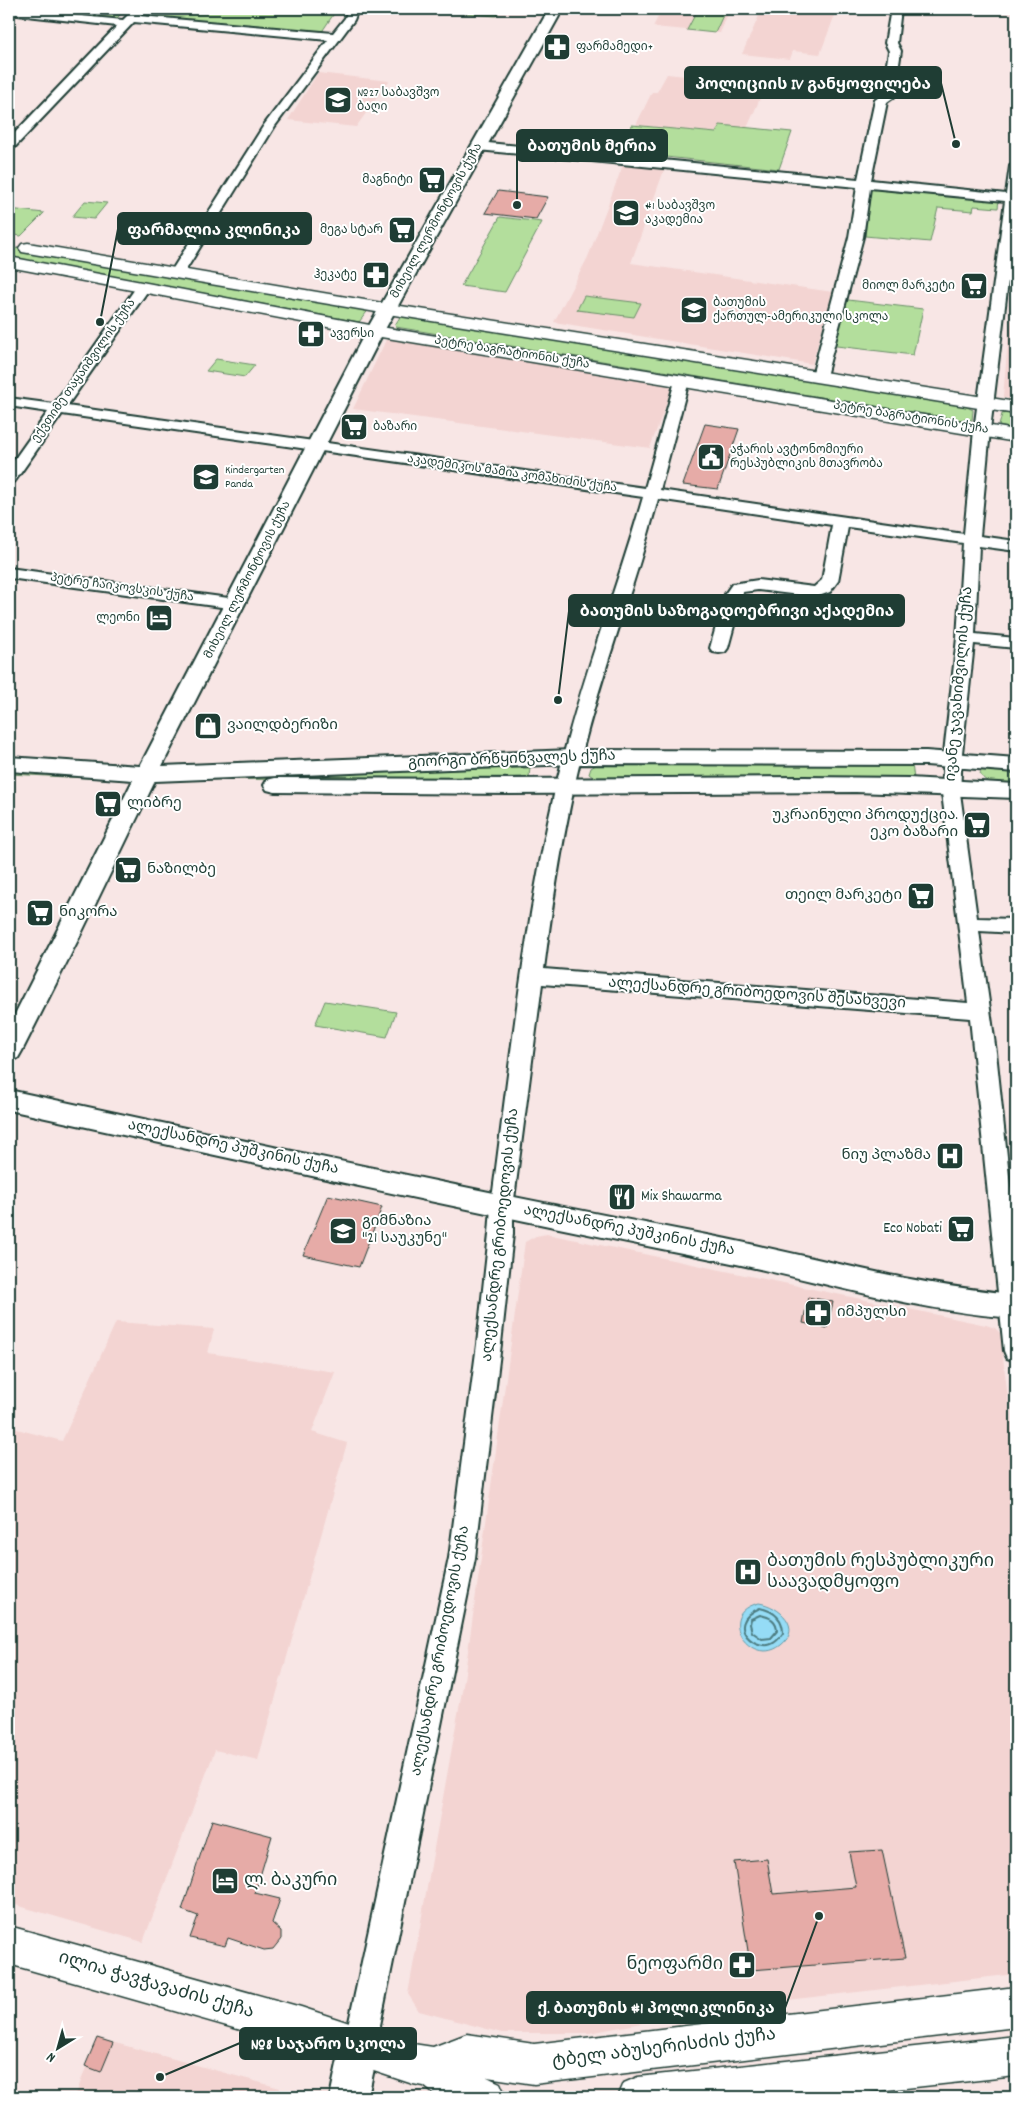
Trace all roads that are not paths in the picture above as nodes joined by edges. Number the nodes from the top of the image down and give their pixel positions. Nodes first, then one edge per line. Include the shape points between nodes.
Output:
1 (140, 9) edge
2 (353, 9) edge
3 (556, 9) edge
4 (896, 9) edge
5 (14, 11) edge
6 (9, 21) edge
7 (128, 21) junction
8 (334, 38) junction
9 (9, 145) edge
10 (478, 146) junction
11 (1016, 166) edge
12 (864, 184) junction
13 (1012, 198) junction
14 (9, 244) edge
15 (9, 262) edge
16 (177, 273) junction
17 (142, 289) junction
18 (388, 309) junction
19 (375, 331) junction
20 (820, 376) junction
21 (682, 381) junction
22 (9, 402) edge
23 (986, 403) junction
24 (1016, 408) edge
25 (58, 409) junction
26 (982, 430) junction
27 (1016, 436) edge
28 (317, 446) junction
29 (9, 478) edge
30 (652, 494) junction
31 (841, 521) junction
32 (972, 540) junction
33 (1016, 546) edge
34 (9, 573) edge
35 (236, 604) junction
36 (966, 638) junction
37 (1016, 643) edge
38 (719, 648) dead end
39 (572, 757) junction
40 (952, 760) junction
41 (9, 764) edge
42 (1016, 765) edge
43 (9, 779) edge
44 (144, 779) junction
45 (565, 786) junction
46 (951, 787) junction
47 (1016, 791) edge
48 (968, 924) junction
49 (1016, 926) edge
50 (535, 976) junction
51 (979, 1012) junction
52 (9, 1051) edge
53 (9, 1100) edge
54 (502, 1207) junction
55 (1014, 1306) edge
56 (1016, 1351) edge
57 (9, 1945) edge
58 (1016, 2007) edge
59 (360, 2045) junction
60 (1016, 2056) edge
61 (434, 2067) junction
62 (349, 2097) edge
63 (486, 2097) edge
64 (638, 2097) edge

1 - 7 street
2 - 8 street
3 - 10 street, მიხეილ ლერმონტოვის ქუჩა
4 - 12 street via 891,44 896,52 893,72 888,97 882,100
5 - 6 street
5 - 7 street
7 - 8 street
7 - 9 street
8 - 16 street via 270,125
10 - 12 street
10 - 18 street, მიხეილ ლერმონტოვის ქუჩა
11 - 13 street, ივანე ჯავახიშვილის ქუჩა
12 - 13 street
12 - 20 street via 856,237
13 - 23 street, ივანე ჯავახიშვილის ქუჩა
14 - 16 main road, პეტრე ბაგრატიონის ქუჩა
15 - 17 main road, პეტრე ბაგრატიონის ქუჩა
16 - 18 main road, პეტრე ბაგრატიონის ქუჩა
17 - 19 main road, პეტრე ბაგრატიონის ქუჩა
17 - 25 street, ექვთიმე თაყაიშვილის ქუჩა
18 - 19 street, მიხეილ ლერმონტოვის ქუჩა
18 - 20 main road, პეტრე ბაგრატიონის ქუჩა
19 - 21 main road, პეტრე ბაგრატიონის ქუჩა
19 - 28 street, მიხეილ ლერმონტოვის ქუჩა
20 - 23 main road, პეტრე ბაგრატიონის ქუჩა
21 - 26 main road, პეტრე ბაგრატიონის ქუჩა
21 - 30 street, ალექსანდრე გრიბოედოვის ქუჩა
22 - 25 street, აკადემიკოს მამია კომახიძის ქუჩა
23 - 24 main road, პეტრე ბაგრატიონის ქუჩა
23 - 26 street, ივანე ჯავახიშვილის ქუჩა
25 - 28 street, აკადემიკოს მამია კომახიძის ქუჩა
25 - 29 street, ექვთიმე თაყაიშვილის ქუჩა
26 - 27 main road, პეტრე ბაგრატიონის ქუჩა
26 - 32 street, ივანე ჯავახიშვილის ქუჩა
28 - 30 street, აკადემიკოს მამია კომახიძის ქუჩა
28 - 35 street, მიხეილ ლერმონტოვის ქუჩა
30 - 31 street, აკადემიკოს მამია კომახიძის ქუჩა
30 - 39 street, ალექსანდრე გრიბოედოვის ქუჩა
31 - 32 street, აკადემიკოს მამია კომახიძის ქუჩა
31 - 38 street via 830,581 824,588 816,592 758,585 738,588 733,594
32 - 33 street, აკადემიკოს მამია კომახიძის ქუჩა
32 - 36 street, ივანე ჯავახიშვილის ქუჩა
34 - 35 street, პეტრე ჩაიკოვსკის ქუჩა
35 - 44 street, მიხეილ ლერმონტოვის ქუჩა
36 - 37 street
36 - 40 street, ივანე ჯავახიშვილის ქუჩა
39 - 40 street, გიორგი ბრწყინვალეს ქუჩა
39 - 44 street, გიორგი ბრწყინვალეს ქუჩა
39 - 45 street, ალექსანდრე გრიბოედოვის ქუჩა
40 - 42 street, გიორგი ბრწყინვალეს ქუჩა
40 - 46 street, ივანე ჯავახიშვილის ქუჩა
41 - 44 street, გიორგი ბრწყინვალეს ქუჩა
43 - 44 street, გიორგი ბრწყინვალეს ქუჩა
44 - 45 street, გიორგი ბრწყინვალეს ქუჩა
44 - 52 street, მიხეილ ლერმონტოვის ქუჩა
45 - 46 street, გიორგი ბრწყინვალეს ქუჩა via 761,784
45 - 50 street, ალექსანდრე გრიბოედოვის ქუჩა via 545,887
46 - 47 street, გიორგი ბრწყინვალეს ქუჩა
46 - 48 street, ივანე ჯავახიშვილის ქუჩა
48 - 49 street
48 - 51 street, ივანე ჯავახიშვილის ქუჩა
50 - 51 street, ალექსანდრე გრიბოედოვის შესახვევი
50 - 54 street, ალექსანდრე გრიბოედოვის ქუჩა
51 - 55 street, ივანე ჯავახიშვილის ქუჩა
53 - 54 street, ალექსანდრე პუშკინის ქუჩა
54 - 55 street, ალექსანდრე პუშკინის ქუჩა via 779,1261 907,1290
54 - 59 street, ალექსანდრე გრიბოედოვის ქუჩა via 489,1344 462,1558
55 - 56 street, ივანე ჯავახიშვილის ქუჩა
57 - 59 main road, ილია ჭავჭავაძის ქუჩა
58 - 61 main road, ტბელ აბუსერისძის ქუჩა via 534,2064 467,2054
59 - 61 main road via 413,2064
59 - 62 street, ალექსანდრე გრიბოედოვის ქუჩა
60 - 64 main road
61 - 63 main road via 464,2092

